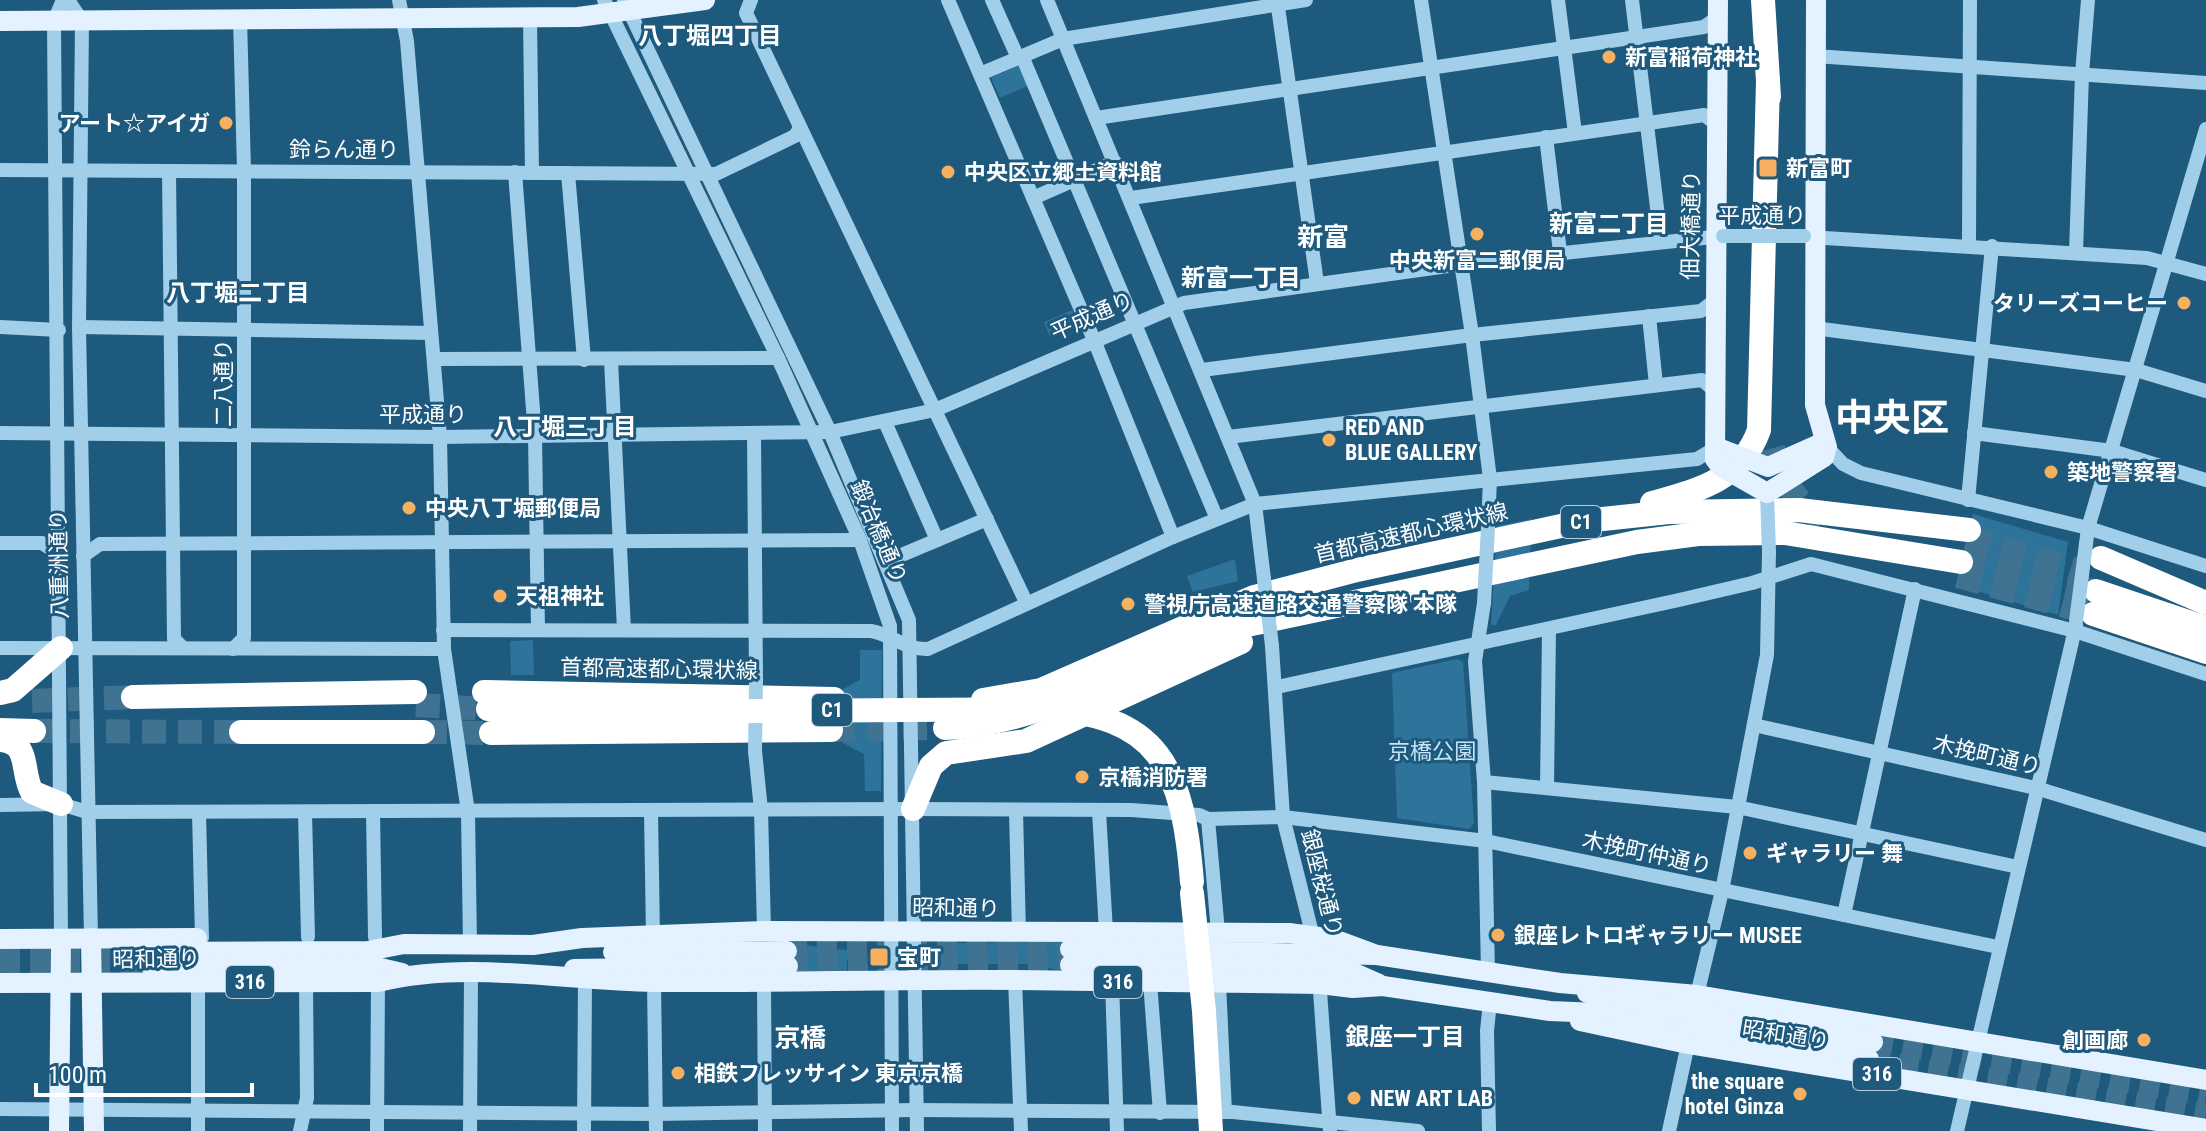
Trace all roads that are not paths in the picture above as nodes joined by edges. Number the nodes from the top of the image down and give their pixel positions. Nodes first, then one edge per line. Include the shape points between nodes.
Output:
1 (65, 0) edge
2 (705, 0) edge
3 (751, 0) edge
4 (948, 0) edge
5 (992, 0) edge
6 (1047, 0) edge
7 (1306, 0) edge
8 (1421, 0) edge
9 (1558, 0) edge
10 (1632, 0) edge
11 (1763, 0) edge
12 (1816, 0) edge
13 (1970, 0) edge
14 (2088, 0) edge
15 (1277, 2) edge
16 (617, 6) edge
17 (1718, 9) edge
18 (401, 10) edge
19 (240, 17) junction
20 (530, 17) junction
21 (0, 21) edge
22 (54, 21) junction
23 (82, 21) junction
24 (1637, 37) junction
25 (1063, 39) junction
26 (1565, 48) junction
27 (1815, 56) junction
28 (1020, 57) junction
29 (1432, 65) junction
30 (1970, 67) junction
31 (980, 74) junction
32 (2082, 74) junction
33 (1768, 81) junction
34 (2206, 83) edge
35 (1288, 88) junction
36 (1096, 118) junction
37 (1646, 123) junction
38 (1716, 124) junction
39 (800, 128) junction
40 (2206, 129) edge
41 (1575, 133) junction
42 (1546, 137) junction
43 (1445, 150) junction
44 (1115, 162) junction
45 (57, 169) junction
46 (0, 170) edge
47 (82, 170) junction
48 (169, 171) junction
49 (244, 171) junction
50 (417, 171) junction
51 (515, 172) junction
52 (532, 173) junction
53 (568, 173) junction
54 (689, 173) junction
55 (1300, 173) junction
56 (707, 174) junction
57 (1075, 179) junction
58 (1033, 198) junction
59 (1131, 198) junction
60 (1719, 236) junction
61 (1810, 236) junction
62 (1661, 241) junction
63 (1969, 244) junction
64 (1992, 246) junction
65 (1560, 252) junction
66 (2076, 252) junction
67 (2166, 262) junction
68 (1462, 264) junction
69 (2206, 274) edge
70 (1317, 283) junction
71 (1714, 301) junction
72 (1175, 305) junction
73 (1649, 316) junction
74 (1134, 321) junction
75 (0, 327) edge
76 (79, 327) junction
77 (1814, 328) junction
78 (59, 330) junction
79 (171, 330) junction
80 (245, 331) junction
81 (431, 333) junction
82 (1472, 335) junction
83 (1094, 340) junction
84 (1982, 350) junction
85 (778, 358) junction
86 (434, 359) junction
87 (531, 360) junction
88 (584, 360) junction
89 (611, 360) junction
90 (1202, 370) junction
91 (2136, 370) junction
92 (1656, 385) junction
93 (1715, 391) junction
94 (2206, 391) edge
95 (1480, 406) junction
96 (935, 410) junction
97 (885, 422) junction
98 (830, 432) junction
99 (0, 433) edge
100 (59, 433) junction
101 (1974, 433) junction
102 (81, 434) junction
103 (754, 434) junction
104 (812, 434) junction
105 (171, 435) junction
106 (244, 435) junction
107 (617, 435) junction
108 (535, 436) junction
109 (440, 437) junction
110 (1228, 437) junction
111 (1823, 450) junction
112 (2112, 451) junction
113 (1716, 453) junction
114 (1768, 459) junction
115 (1490, 479) junction
116 (2206, 480) edge
117 (1767, 493) junction
118 (1968, 500) junction
119 (1255, 504) junction
120 (1708, 510) junction
121 (987, 519) junction
122 (1217, 519) junction
123 (1584, 521) junction
124 (1840, 526) tunnel mouth
125 (2088, 528) junction
126 (1698, 534) junction
127 (1173, 537) junction
128 (754, 539) junction
129 (621, 540) junction
130 (860, 540) junction
131 (937, 540) junction
132 (537, 542) junction
133 (0, 543) edge
134 (173, 544) junction
135 (244, 544) junction
136 (440, 544) junction
137 (1964, 551) junction
138 (60, 555) junction
139 (83, 556) junction
140 (885, 562) junction
141 (2206, 566) edge
142 (1769, 575) junction
143 (1915, 589) junction
144 (2089, 591) junction
145 (2206, 592) edge
146 (1026, 602) junction
147 (1402, 602) junction
148 (2206, 603) edge
149 (2206, 610) edge
150 (1268, 611) junction
151 (1317, 611) junction
152 (2206, 628) edge
153 (1549, 629) junction
154 (443, 630) junction
155 (538, 630) junction
156 (624, 630) junction
157 (757, 630) junction
158 (892, 639) junction
159 (1481, 645) junction
160 (0, 648) edge
161 (73, 648) junction
162 (183, 648) junction
163 (233, 649) junction
164 (444, 649) junction
165 (911, 650) junction
166 (2206, 652) edge
167 (2206, 674) edge
168 (1277, 687) junction
169 (0, 693) edge
170 (133, 697) tunnel mouth
171 (416, 698) tunnel mouth
172 (834, 699) dead end
173 (32, 701) tunnel mouth
174 (945, 701) tunnel mouth
175 (0, 702) edge
176 (487, 711) junction
177 (1754, 725) junction
178 (945, 728) tunnel mouth
179 (0, 730) edge
180 (831, 730) tunnel mouth
181 (34, 731) tunnel mouth
182 (241, 732) tunnel mouth
183 (423, 732) tunnel mouth
184 (0, 740) edge
185 (1880, 752) junction
186 (1484, 782) junction
187 (1547, 788) junction
188 (2036, 788) junction
189 (61, 804) junction
190 (0, 805) edge
191 (1737, 807) junction
192 (903, 809) junction
193 (761, 810) junction
194 (373, 811) junction
195 (651, 811) junction
196 (1016, 811) junction
197 (1099, 811) junction
198 (87, 812) junction
199 (199, 812) junction
200 (305, 812) junction
201 (468, 812) junction
202 (1283, 817) junction
203 (1208, 819) junction
204 (1862, 833) junction
205 (2206, 840) edge
206 (1486, 841) junction
207 (2018, 867) junction
208 (1722, 891) junction
209 (1844, 915) junction
210 (764, 931) junction
211 (892, 932) junction
212 (915, 932) junction
213 (1106, 932) junction
214 (1218, 932) junction
215 (1019, 933) junction
216 (308, 937) junction
217 (375, 937) junction
218 (653, 937) junction
219 (91, 938) junction
220 (202, 938) junction
221 (0, 939) edge
222 (61, 939) junction
223 (404, 944) junction
224 (470, 945) junction
225 (533, 945) junction
226 (1998, 947) junction
227 (1070, 957) tunnel mouth
228 (1316, 959) junction
229 (1488, 972) junction
230 (471, 974) junction
231 (408, 975) junction
232 (555, 975) junction
233 (585, 980) junction
234 (1015, 980) junction
235 (306, 981) junction
236 (891, 981) junction
237 (916, 981) junction
238 (198, 982) junction
239 (378, 982) junction
240 (654, 982) junction
241 (764, 982) junction
242 (1112, 982) junction
243 (1150, 982) junction
244 (0, 983) edge
245 (1219, 983) junction
246 (1560, 983) junction
247 (59, 985) junction
248 (91, 985) junction
249 (1697, 995) junction
250 (1490, 1002) junction
251 (1550, 1011) junction
252 (1976, 1041) junction
253 (1688, 1044) junction
254 (2206, 1080) edge
255 (1967, 1088) junction
256 (0, 1109) edge
257 (59, 1109) junction
258 (198, 1110) junction
259 (917, 1110) junction
260 (470, 1111) junction
261 (893, 1111) junction
262 (304, 1112) junction
263 (377, 1113) junction
264 (584, 1113) junction
265 (765, 1113) junction
266 (1021, 1113) junction
267 (1116, 1113) junction
268 (1160, 1113) junction
269 (655, 1114) junction
270 (94, 1121) edge
271 (1218, 1121) edge
272 (1331, 1126) edge
273 (2206, 1129) edge
274 (59, 1131) edge
275 (198, 1131) edge
276 (300, 1131) edge
277 (377, 1131) edge
278 (470, 1131) edge
279 (584, 1131) edge
280 (656, 1131) edge
281 (765, 1131) edge
282 (892, 1131) edge
283 (917, 1131) edge
284 (1021, 1131) edge
285 (1117, 1131) edge
286 (1418, 1131) edge
287 (1489, 1131) edge
288 (1669, 1131) edge
289 (1957, 1131) edge

1 - 22 street, 八重洲通り
1 - 23 street, 八重洲通り
2 - 16 main road
3 - 39 street via 746,13
4 - 31 street
5 - 28 street
6 - 25 street, 銀座桜通り
7 - 15 street
8 - 29 street
9 - 26 street
10 - 24 street
11 - 33 highway
12 - 27 main road
13 - 30 street
14 - 32 street
15 - 25 street
15 - 35 street
16 - 20 main road
16 - 54 street, 鍛冶橋通り
16 - 56 street, 鍛冶橋通り
17 - 24 street via 1704,27
17 - 38 main road, 佃大橋通り
18 - 19 main road
18 - 20 main road
18 - 50 street
19 - 23 main road
19 - 49 street, 二八通り
20 - 52 street
21 - 22 main road
22 - 23 main road
22 - 45 street, 八重洲通り
23 - 47 street, 八重洲通り
24 - 26 street
24 - 37 street
25 - 28 street
25 - 36 street, 銀座桜通り
26 - 29 street
26 - 41 street
27 - 30 street
27 - 61 main road
28 - 31 street
28 - 57 street
29 - 35 street
29 - 43 street
30 - 32 street
30 - 63 street
31 - 58 street
32 - 34 street
32 - 66 street
33 - 114 highway
33 - 123 highway via 1760,415 1754,442 1740,464 1709,486
35 - 36 street
35 - 55 street
36 - 44 street, 銀座桜通り
37 - 38 street via 1704,115
37 - 41 street
37 - 62 street
38 - 60 main road, 佃大橋通り
39 - 56 street via 795,136
39 - 96 street
40 - 67 street
41 - 42 street
42 - 43 street
42 - 65 street
43 - 55 street
43 - 68 street
44 - 57 street
44 - 59 street, 銀座桜通り
45 - 46 street, 鈴らん通り
45 - 47 street, 鈴らん通り
45 - 78 street, 八重洲通り
47 - 48 street, 鈴らん通り
47 - 76 street, 八重洲通り
48 - 49 street, 鈴らん通り
48 - 79 street
49 - 50 street, 鈴らん通り
49 - 80 street, 二八通り
50 - 51 street, 鈴らん通り
50 - 81 street
51 - 52 street, 鈴らん通り
51 - 87 street
52 - 53 street, 鈴らん通り
53 - 54 street, 鈴らん通り
53 - 88 street
54 - 56 street, 鈴らん通り
54 - 85 street, 鍛冶橋通り
55 - 59 street
55 - 70 street
56 - 98 street, 鍛冶橋通り
57 - 58 street
57 - 74 street
58 - 83 street
59 - 72 street, 銀座桜通り
60 - 61 street, 平成通り, bridge
60 - 62 street, 平成通り
60 - 71 main road, 佃大橋通り
61 - 63 street, 平成通り
61 - 77 main road
62 - 65 street, 平成通り
63 - 64 street, 平成通り
64 - 66 street, 平成通り
64 - 84 street
65 - 68 street, 平成通り
66 - 67 street, 平成通り
67 - 69 street, 平成通り
67 - 91 street
68 - 70 street, 平成通り
68 - 82 street
70 - 72 street, 平成通り
71 - 73 street via 1701,311
71 - 93 main road, 佃大橋通り
72 - 74 street, 平成通り
72 - 90 street, 銀座桜通り
73 - 82 street
73 - 92 street
74 - 83 street, 平成通り
74 - 122 street
75 - 78 street
76 - 79 street
76 - 102 street, 八重洲通り
77 - 84 street
77 - 111 main road via 1816,416
78 - 100 street, 八重洲通り
79 - 80 street
79 - 105 street
80 - 81 street
80 - 106 street, 二八通り
81 - 86 street
82 - 90 street
82 - 95 street
83 - 96 street, 平成通り
83 - 127 street
84 - 91 street
84 - 101 street
85 - 89 street
85 - 104 street, 鍛冶橋通り
86 - 87 street
86 - 109 street
87 - 88 street
87 - 108 street
88 - 89 street
89 - 107 street
90 - 110 street, 銀座桜通り
91 - 94 street
91 - 112 street
92 - 93 street via 1702,380
92 - 95 street
93 - 113 main road, 佃大橋通り
95 - 110 street
95 - 115 street
96 - 97 street, 平成通り
96 - 121 street
97 - 98 street, 平成通り
97 - 131 street
98 - 104 street, 平成通り
98 - 140 street, 鍛冶橋通り
99 - 100 street, 平成通り
100 - 102 street, 平成通り
100 - 138 street, 八重洲通り
101 - 112 street
101 - 118 street
102 - 105 street, 平成通り
102 - 139 street, 八重洲通り
103 - 104 street, 平成通り
103 - 107 street, 平成通り
103 - 128 street
104 - 130 street, 鍛冶橋通り
105 - 106 street, 平成通り
105 - 134 street
106 - 109 street, 平成通り
106 - 135 street, 二八通り
107 - 108 street, 平成通り
107 - 129 street
108 - 109 street, 平成通り
108 - 132 street
109 - 136 street
110 - 119 street, 銀座桜通り
111 - 114 main road, bridge
111 - 117 main road, bridge
111 - 118 street via 1861,473
112 - 116 street
112 - 125 street
113 - 114 main road, bridge via 1730,449
113 - 115 street
113 - 117 main road, bridge via 1720,466
114 - 117 main road, bridge
115 - 119 street
115 - 159 street, bridge
117 - 142 street, bridge
118 - 125 street
119 - 122 street
119 - 150 street, 銀座桜通り, bridge
120 - 123 highway, 首都高速都心環状線 / C1
120 - 137 highway, 首都高速都心環状線 / C1 via 1799,510 1909,522
120 - 150 highway
121 - 131 street
121 - 146 street
122 - 127 street
123 - 174 highway, 首都高速都心環状線 / C1 via 1298,585 1230,606 1041,690 1005,699
124 - 137 highway
125 - 141 street
125 - 144 street
126 - 137 highway, C1 via 1785,533
126 - 147 highway, C1
126 - 151 highway, C1 via 1621,545
127 - 146 street
128 - 129 street
128 - 130 street
128 - 157 street
129 - 132 street
129 - 156 street
130 - 158 street, 鍛冶橋通り via 885,604
131 - 140 street
132 - 136 street
132 - 155 street
133 - 138 street via 42,543
134 - 135 street
134 - 139 street via 100,544
134 - 162 street via 174,639
135 - 136 street
135 - 163 street, 二八通り via 244,638
136 - 154 street
138 - 161 street, 八重洲通り
139 - 161 street, 八重洲通り
140 - 165 street, 鍛冶橋通り via 909,620
142 - 143 street via 1811,564
142 - 153 street
142 - 177 street via 1767,655
143 - 144 street
143 - 185 street
144 - 145 highway
144 - 148 highway
144 - 149 highway
144 - 152 highway
144 - 166 highway
144 - 167 street
144 - 188 street
146 - 165 street via 928,649
147 - 151 highway, C1
147 - 192 highway via 1235,644 1026,741 958,748 931,766
150 - 168 street, 銀座桜通り, bridge
151 - 178 highway, C1 via 1221,632 1030,715
153 - 159 street
153 - 187 street
154 - 155 street
154 - 164 street
155 - 156 street
156 - 157 street
157 - 158 street via 871,631
157 - 193 street, bridge via 755,751
158 - 165 street
158 - 192 street, 鍛冶橋通り
159 - 168 street
159 - 186 street via 1475,661
160 - 161 street
161 - 162 street
161 - 169 highway via 13,690
161 - 189 street, 八重洲通り
161 - 198 street, 八重洲通り
162 - 163 street
163 - 164 street
164 - 201 street
165 - 192 street, 鍛冶橋通り
168 - 202 street, 銀座桜通り
170 - 171 highway
172 - 176 highway, 首都高速都心環状線
173 - 175 highway
176 - 180 highway, C1
176 - 271 highway, C1, bridge via 1036,709 1105,719 1144,739 1171,774 1184,808
177 - 185 street, 木挽町通り
177 - 191 street
179 - 181 highway
182 - 183 highway
184 - 189 highway via 23,752 32,792
185 - 188 street, 木挽町通り
185 - 204 street
186 - 187 street
186 - 206 street
187 - 191 street
188 - 205 street, 木挽町通り
188 - 207 street
189 - 190 street, 木挽町仲通り
189 - 198 street, 木挽町仲通り
189 - 222 street, 八重洲通り
191 - 204 street
191 - 208 street
192 - 193 street, 木挽町仲通り
192 - 196 street, 木挽町仲通り
192 - 211 street, 鍛冶橋通り
192 - 212 street, 鍛冶橋通り
193 - 195 street, 木挽町仲通り
193 - 210 street
194 - 200 street, 木挽町仲通り
194 - 201 street, 木挽町仲通り
194 - 217 street
195 - 201 street, 木挽町仲通り
195 - 218 street
196 - 197 street, 木挽町仲通り
196 - 215 street
197 - 203 street, 木挽町仲通り
197 - 213 street
198 - 199 street, 木挽町仲通り
198 - 219 street, 八重洲通り
199 - 200 street, 木挽町仲通り
199 - 220 street
200 - 216 street
201 - 224 street
202 - 203 street, 木挽町仲通り
202 - 206 street, 木挽町仲通り
202 - 228 street, 銀座桜通り
203 - 214 street
204 - 207 street
204 - 209 street
206 - 208 street, 木挽町仲通り
206 - 229 street
207 - 226 street
208 - 209 street, 木挽町仲通り
208 - 249 street
209 - 226 street, 木挽町仲通り
210 - 211 main road, 昭和通り / 316
210 - 218 main road, 昭和通り / 316
211 - 212 main road, 昭和通り / 316
211 - 236 street, 鍛冶橋通り
212 - 215 main road, 昭和通り / 316
212 - 237 street, 鍛冶橋通り
213 - 214 main road, 昭和通り / 316
213 - 215 main road, 昭和通り / 316
214 - 228 main road, 昭和通り / 316
216 - 217 main road, 昭和通り / 316
216 - 220 main road, 昭和通り / 316
217 - 223 main road, 昭和通り / 316
218 - 225 main road, 昭和通り / 316
219 - 220 main road, 昭和通り / 316
219 - 222 main road, 昭和通り / 316
219 - 248 main road, 八重洲通り
221 - 222 main road, 昭和通り / 316
222 - 247 main road, 八重洲通り
223 - 224 main road, 昭和通り / 316
223 - 231 main road, 昭和通り / 316 via 368,951 151,960 372,966
224 - 225 main road, 昭和通り / 316
225 - 232 main road, 昭和通り / 316 via 582,952 787,958 583,967
226 - 252 street
227 - 228 main road, 昭和通り / 316
228 - 229 main road, 昭和通り / 316 via 1377,955
228 - 245 main road, 昭和通り / 316
228 - 250 main road, 昭和通り / 316 via 1353,988 1383,986
228 - 272 street, 銀座桜通り
229 - 246 main road, 昭和通り / 316
230 - 231 main road, 昭和通り / 316
230 - 232 main road, 昭和通り / 316
230 - 260 street
231 - 239 main road, 昭和通り / 316
232 - 233 main road, 昭和通り / 316
233 - 240 main road, 昭和通り / 316
233 - 264 street
234 - 237 main road, 昭和通り / 316
234 - 242 main road, 昭和通り / 316
234 - 266 street
235 - 238 main road, 昭和通り / 316
235 - 239 main road, 昭和通り / 316
235 - 262 street
236 - 237 main road, 昭和通り / 316
236 - 241 main road, 昭和通り / 316
236 - 261 street, 鍛冶橋通り
237 - 259 street, 鍛冶橋通り
238 - 248 main road, 昭和通り / 316
238 - 258 street
239 - 263 street
240 - 241 main road, 昭和通り / 316
240 - 269 street
241 - 265 street
242 - 243 main road, 昭和通り / 316
242 - 267 street
243 - 245 main road, 昭和通り / 316
243 - 268 street
244 - 247 main road, 昭和通り / 316
245 - 271 street
246 - 249 main road, 昭和通り / 316
246 - 251 main road, 昭和通り / 316 via 1600,998 1871,1050
247 - 248 main road, 昭和通り / 316
247 - 257 main road, 八重洲通り
248 - 270 main road, 八重洲通り
249 - 252 main road, 昭和通り / 316
250 - 251 main road, 昭和通り / 316
250 - 287 street
251 - 253 main road, 昭和通り / 316 via 1596,1027
252 - 254 main road, 昭和通り / 316
252 - 255 street
253 - 255 main road, 昭和通り / 316
253 - 288 street
255 - 273 main road, 昭和通り / 316
255 - 289 street
256 - 257 street
257 - 270 street
257 - 274 main road, 八重洲通り
258 - 262 street
258 - 270 street
258 - 275 street
259 - 261 street
259 - 266 street
259 - 283 street, 鍛冶橋通り
260 - 263 street
260 - 264 street
260 - 278 street
261 - 265 street
261 - 282 street, 鍛冶橋通り
262 - 263 street
262 - 276 street
263 - 277 street
264 - 269 street
264 - 279 street
265 - 269 street
265 - 281 street
266 - 267 street
266 - 284 street
267 - 268 street
267 - 285 street
268 - 271 street
269 - 280 street
271 - 272 street
272 - 286 street

